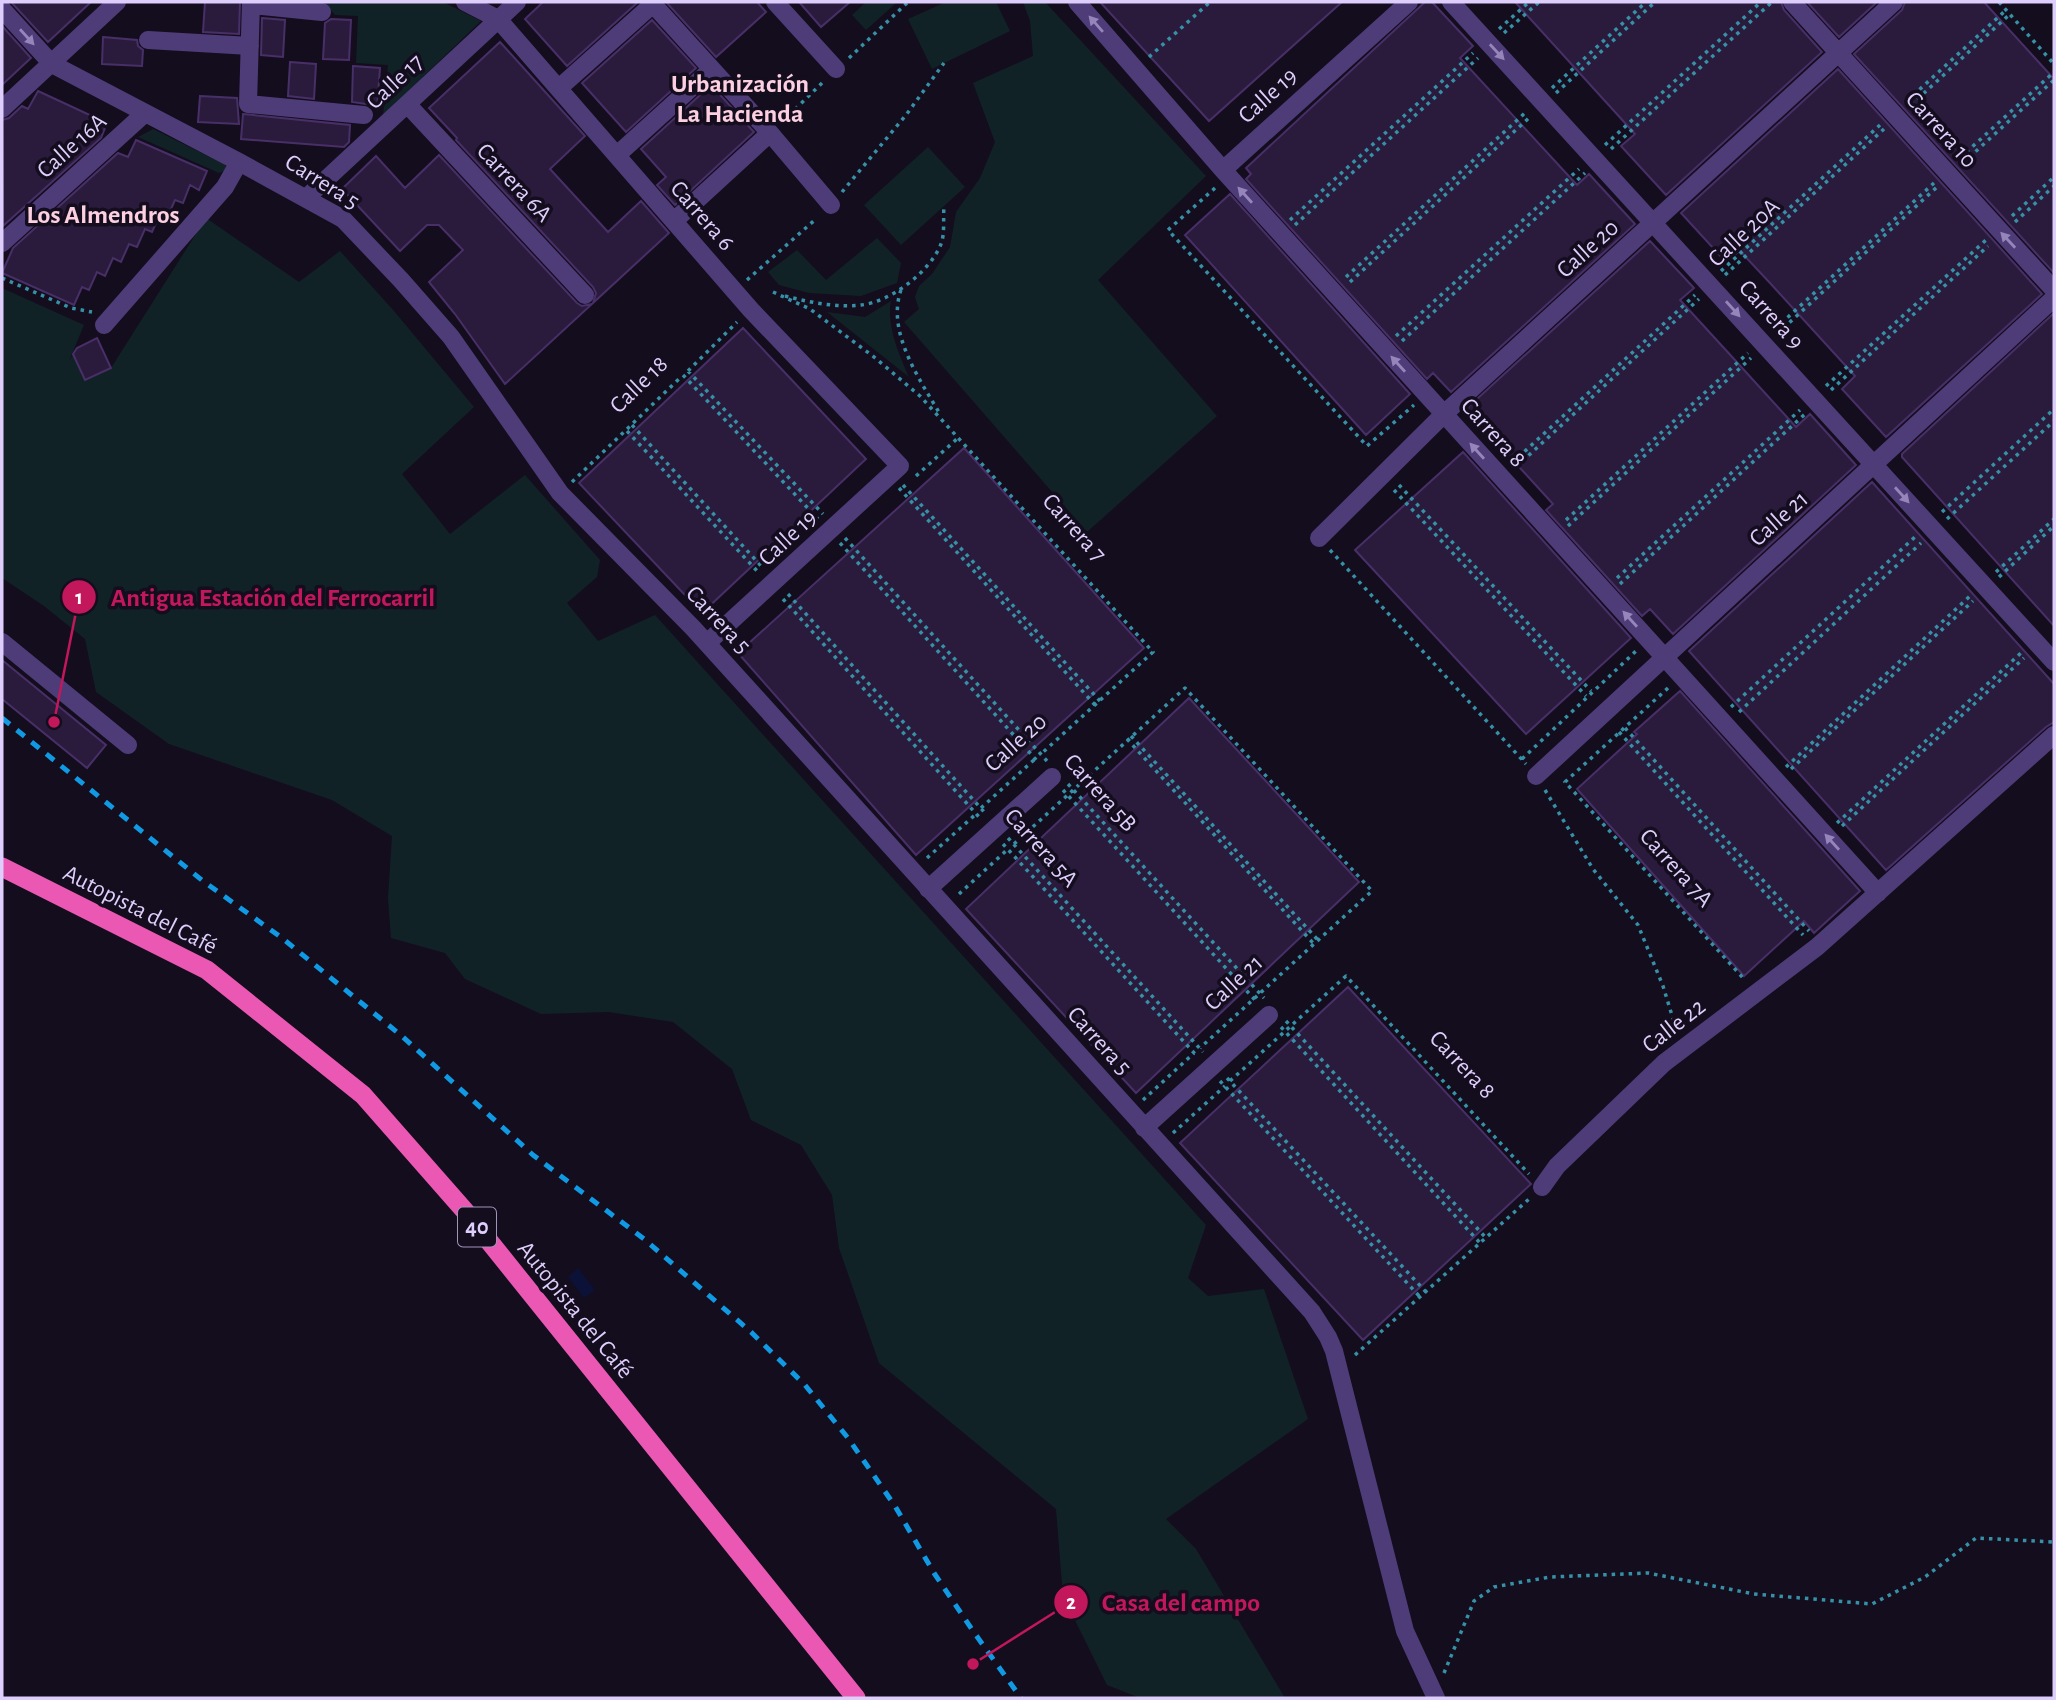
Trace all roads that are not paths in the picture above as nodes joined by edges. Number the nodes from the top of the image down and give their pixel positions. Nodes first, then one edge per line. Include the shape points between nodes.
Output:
1 (117, 2) edge
2 (465, 2) edge
3 (517, 2) edge
4 (775, 2) edge
5 (1077, 2) edge
6 (1409, 2) edge
7 (1451, 2) edge
8 (1792, 2) edge
9 (1894, 2) edge
10 (652, 3) edge
11 (251, 4) edge
12 (2, 9) edge
13 (322, 12) dead end
14 (498, 19) junction
15 (149, 40) dead end
16 (250, 46) junction
17 (1837, 53) junction
18 (51, 64) junction
19 (712, 69) junction
20 (836, 69) dead end
21 (559, 89) junction
22 (407, 104) junction
23 (2, 109) edge
24 (144, 114) junction
25 (364, 116) dead end
26 (770, 133) junction
27 (617, 155) junction
28 (239, 162) junction
29 (1223, 170) junction
30 (306, 198) junction
31 (831, 205) road end
32 (674, 221) junction
33 (1654, 222) junction
34 (2, 243) edge
35 (2054, 290) edge
36 (585, 295) dead end
37 (2054, 298) edge
38 (108, 321) road end
39 (1444, 414) junction
40 (1875, 464) junction
41 (895, 471) joint
42 (1319, 538) dead end
43 (2, 642) edge
44 (707, 643) junction
45 (1664, 657) junction
46 (2054, 662) edge
47 (2054, 735) edge
48 (128, 745) dead end
49 (1055, 774) road end
50 (1536, 776) dead end
51 (2, 867) edge
52 (928, 889) junction
53 (1878, 893) junction
54 (1273, 1012) road end
55 (1144, 1128) junction
56 (1542, 1187) road end
57 (1435, 1696) edge
58 (856, 1698) edge

1 - 18 street
2 - 14 street, Carrera 6
3 - 14 street, Calle 17
4 - 20 street
29 -> 5 street, Carrera 8
6 - 29 street, Calle 19
7 -> 33 street, Carrera 9
8 - 17 street, Carrera 10
9 - 17 street, Calle 20
10 - 19 street
10 - 21 street
11 - 13 street
11 - 16 street
12 -> 18 street, Carrera 5
14 - 21 street, Carrera 6
14 - 22 street, Calle 17
15 - 16 street
16 - 25 street via 248,104
17 - 33 street, Calle 20
35 -> 17 street, Carrera 10
18 - 23 street
18 - 24 street, Carrera 5
19 - 26 street
19 - 27 street
21 - 27 street, Carrera 6
22 - 30 street, Calle 17
22 - 36 street, Carrera 6A
24 - 28 street, Carrera 5
24 - 34 street, Calle 16A
26 - 31 street
26 - 32 street
27 - 32 street, Carrera 6
28 - 30 street, Carrera 5
28 - 38 street via 225,187
39 -> 29 street, Carrera 8
30 - 44 street, Carrera 5 via 343,219 401,280 451,337 560,493
32 - 41 street, Carrera 6
33 - 39 street, Calle 20
33 -> 40 street, Carrera 9
37 - 40 street, Calle 21
39 - 42 street, Calle 20
45 -> 39 street, Carrera 8
40 - 45 street, Calle 21
40 -> 46 street, Carrera 9
41 - 44 street, Calle 19
43 - 48 street
44 - 52 street, Carrera 5
45 - 50 street, Calle 21
53 -> 45 street, Carrera 8
47 - 53 street, Calle 22
49 - 52 street, Calle 20
51 - 58 highway, Autopista del Café / 40 via 207,970 363,1095 464,1210
52 - 55 street, Carrera 5
53 - 56 street, Calle 22 via 1817,947 1664,1063 1557,1166
54 - 55 street, Calle 21
55 - 57 street, Carrera 5 via 1312,1312 1328,1337 1405,1631

